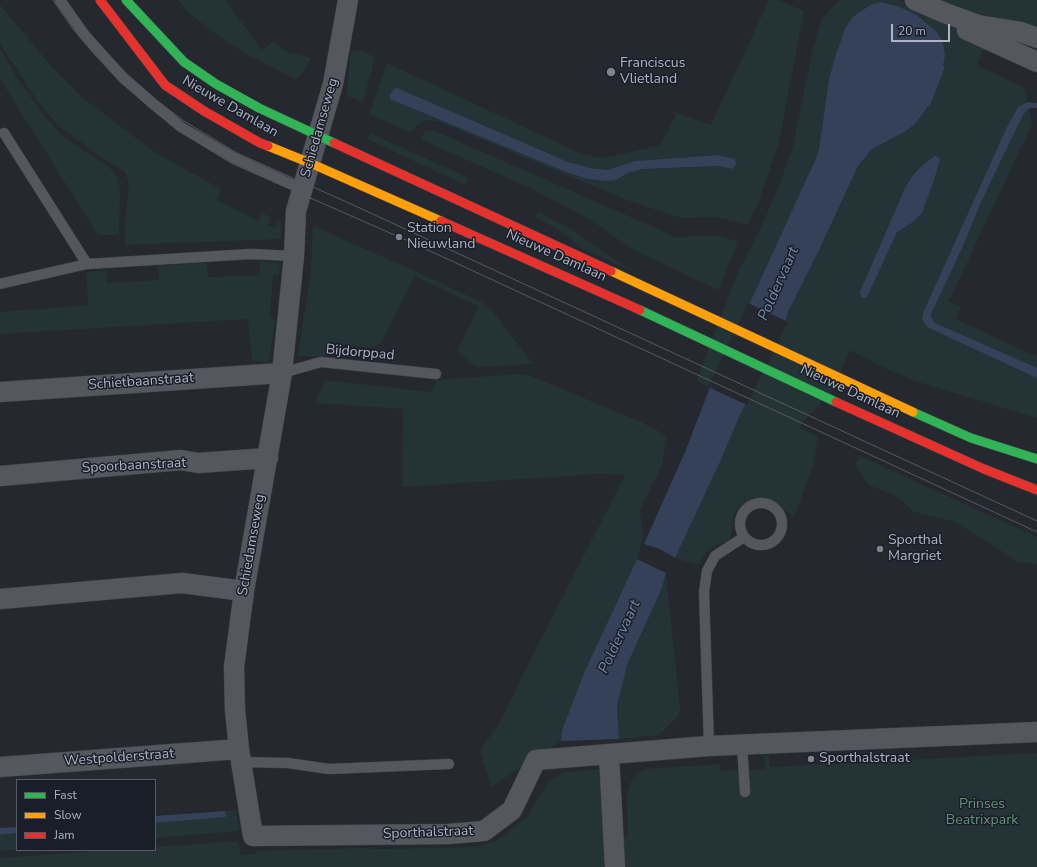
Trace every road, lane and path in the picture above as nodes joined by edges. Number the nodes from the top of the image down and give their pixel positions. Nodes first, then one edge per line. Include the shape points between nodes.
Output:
1 (60, 0) edge
2 (100, 0) edge
3 (126, 0) edge
4 (348, 0) edge
5 (915, 0) edge
6 (945, 13) junction
7 (1037, 38) edge
8 (1037, 62) edge
9 (4, 133) dead end
10 (318, 136) junction
11 (310, 163) junction
12 (302, 189) junction
13 (294, 256) junction
14 (87, 264) junction
15 (0, 284) edge
16 (282, 373) junction
17 (436, 374) dead end
18 (0, 392) edge
19 (268, 458) junction
20 (1037, 458) edge
21 (0, 476) edge
22 (1037, 490) edge
23 (744, 537) junction
24 (244, 592) junction
25 (0, 599) edge
26 (1037, 732) edge
27 (742, 745) junction
28 (709, 746) junction
29 (240, 755) junction
30 (609, 755) junction
31 (449, 764) dead end
32 (0, 767) edge
33 (745, 792) dead end
34 (253, 836) joint
35 (615, 867) edge

1 - 12 lane via 84,34 123,78 181,127 234,158
2 - 11 main road, Nieuwe Damlaan via 165,85 254,139
3 - 10 main road, Nieuwe Damlaan via 184,62 216,84 259,108
4 - 10 street, Schiedamseweg via 333,84
5 - 6 street
6 - 7 street via 978,25 1021,32
6 - 8 street via 968,30
9 - 14 lane
10 - 11 street, Schiedamseweg
10 - 20 main road, Nieuwe Damlaan via 917,414 971,438
11 - 12 street, Schiedamseweg
11 - 22 main road, Nieuwe Damlaan via 637,308 984,469
12 - 13 street, Schiedamseweg via 296,211
13 - 14 lane via 251,254
13 - 16 street, Schiedamseweg
14 - 15 lane
16 - 17 lane, Bijdorppad via 321,362
16 - 18 street, Schietbaanstraat
16 - 19 street, Schiedamseweg
19 - 21 street, Spoorbaanstraat via 198,463 181,460
19 - 24 street, Schiedamseweg
23 - 23 lane via 755,544 768,544 774,541 782,524 778,511 761,503 748,508 741,518 740,525
23 - 28 lane via 715,556 707,571 704,592
24 - 25 street via 182,583
24 - 29 street, Schiedamseweg via 234,667
26 - 27 street, Sporthalstraat
27 - 28 street, Sporthalstraat
27 - 33 lane
28 - 30 street, Sporthalstraat
29 - 31 lane via 329,769
29 - 32 street, Westpolderstraat
29 - 34 street, Schiedamseweg
30 - 34 street, Sporthalstraat via 536,760 512,810 484,831 448,834
30 - 35 street

